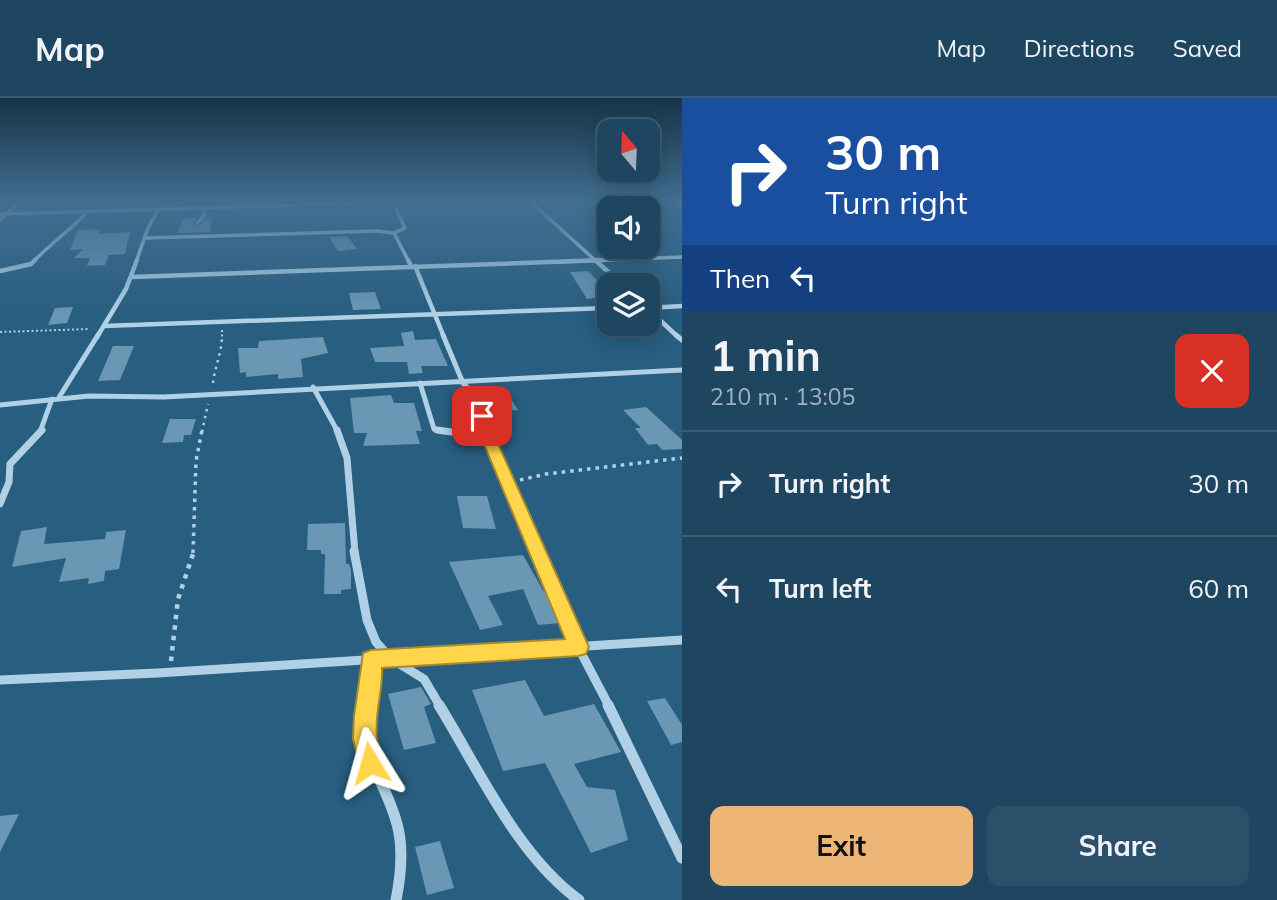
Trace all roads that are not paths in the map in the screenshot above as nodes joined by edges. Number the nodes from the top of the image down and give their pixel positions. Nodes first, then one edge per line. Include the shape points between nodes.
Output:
1 (59, 238) edge
2 (145, 238) edge
3 (397, 238) edge
4 (569, 238) edge
5 (682, 257) edge
6 (596, 259) junction
7 (413, 266) junction
8 (0, 271) edge
9 (611, 273) edge
10 (132, 277) junction
11 (682, 306) edge
12 (660, 307) edge
13 (597, 308) edge
14 (435, 315) junction
15 (660, 319) edge
16 (104, 327) junction
17 (682, 340) edge
18 (682, 370) edge
19 (420, 383) junction
20 (463, 383) junction
21 (313, 387) junction
22 (55, 399) junction
23 (0, 405) edge
24 (488, 437) junction
25 (0, 504) edge
26 (682, 640) edge
27 (578, 647) junction
28 (390, 658) junction
29 (371, 659) junction
30 (0, 680) edge
31 (682, 858) edge
32 (396, 900) edge
33 (579, 900) edge

1 - 8 street via 31,264
2 - 10 street
3 - 7 street
4 - 6 street
5 - 6 street
6 - 7 street
6 - 9 street
7 - 10 street
7 - 14 street
10 - 16 street
11 - 12 street
13 - 14 street
14 - 16 street
14 - 20 street
15 - 17 street
16 - 22 street
18 - 20 street
19 - 20 street
19 - 21 street
19 - 24 street via 438,432
20 - 24 street via 477,398
21 - 22 street
21 - 28 street via 340,434 347,458 355,559 365,608 376,642
22 - 23 street
22 - 25 street via 41,430 10,464
24 - 27 street
26 - 27 street
27 - 28 street
27 - 31 street
28 - 29 street
28 - 33 street via 424,679 529,853
29 - 30 street
29 - 32 street via 365,739 403,847

